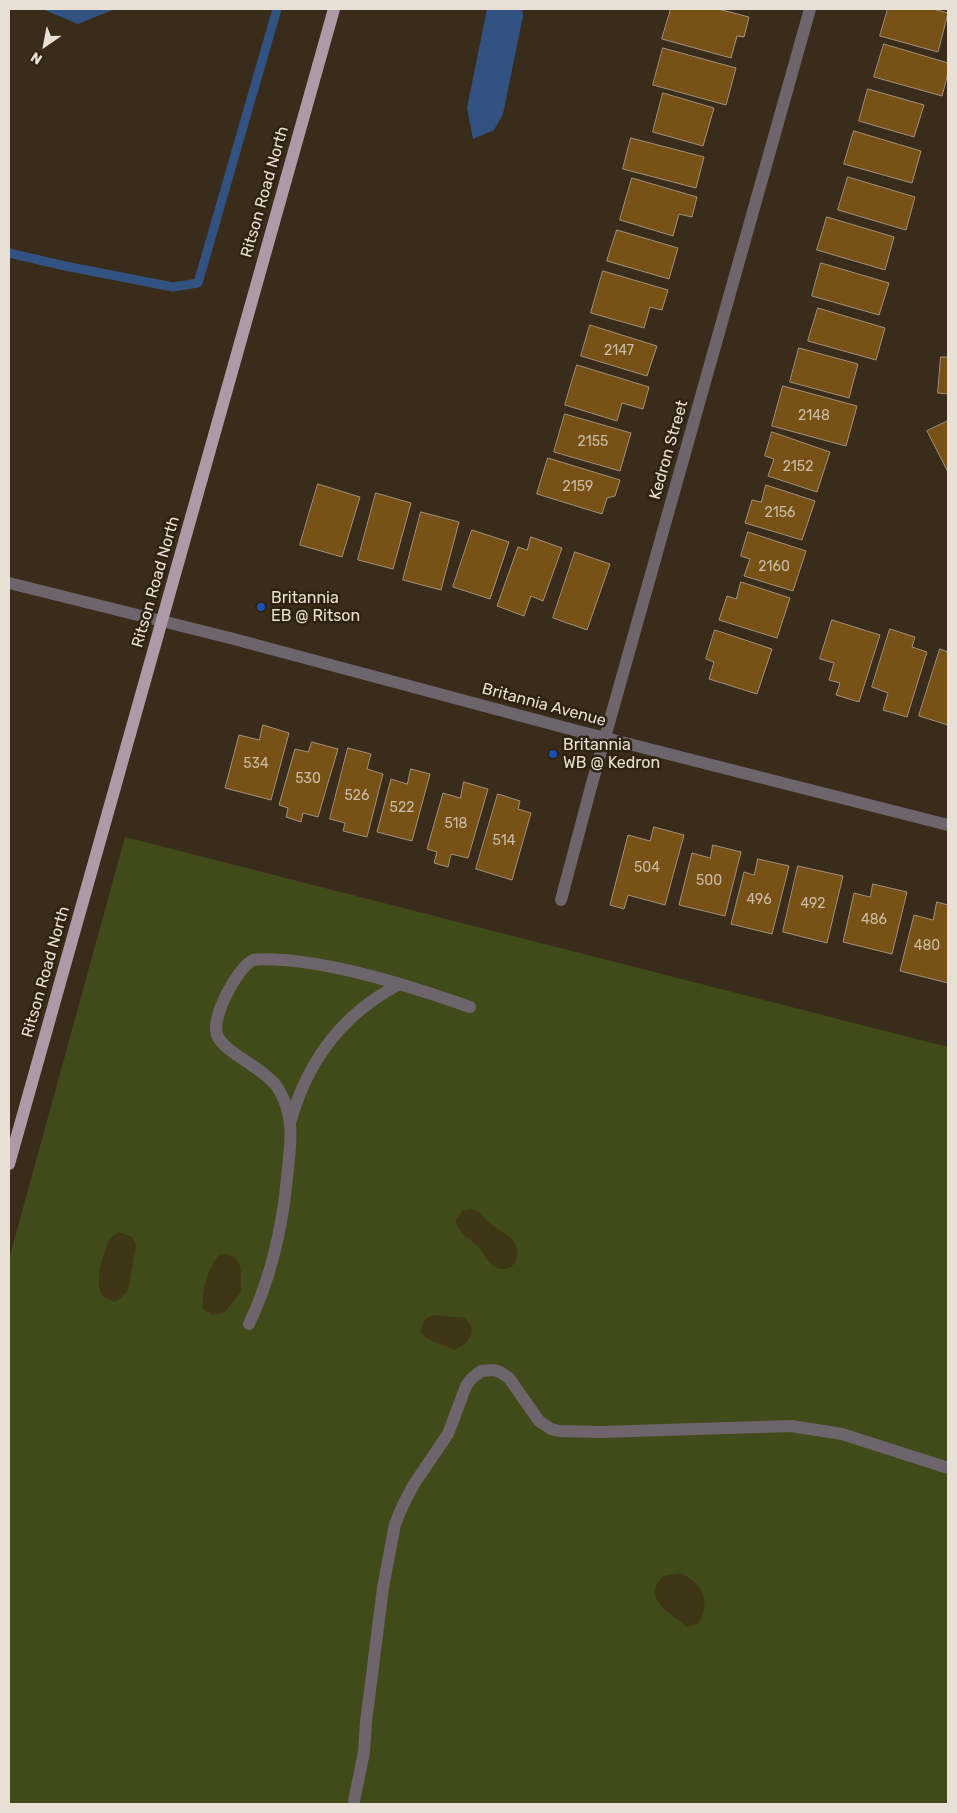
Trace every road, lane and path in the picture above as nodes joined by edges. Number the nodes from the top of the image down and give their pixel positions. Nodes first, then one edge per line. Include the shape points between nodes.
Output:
1 (334, 9) edge
2 (810, 9) edge
3 (9, 583) edge
4 (162, 621) junction
5 (605, 738) junction
6 (948, 825) edge
7 (561, 900) dead end
8 (398, 985) junction
9 (470, 1007) dead end
10 (290, 1122) junction
11 (9, 1164) edge
12 (249, 1324) dead end
13 (948, 1468) edge
14 (354, 1801) dead end

1 - 4 main road, Ritson Road North
2 - 5 street, Kedron Street
3 - 4 street, Britannia Avenue
4 - 5 street, Britannia Avenue
4 - 11 main road, Ritson Road North
5 - 6 street, Britannia Avenue
5 - 7 street, Kedron Street
8 - 9 street
8 - 10 street via 362,1008 330,1040 314,1063
8 - 10 street via 323,965 271,959 251,961 239,974 218,1015 217,1035 225,1046 275,1084 286,1103
10 - 12 street via 280,1232 266,1283
13 - 14 street via 842,1434 791,1426 559,1432 539,1421 509,1378 500,1372 481,1371 466,1386 448,1434 414,1484 395,1524 383,1588 364,1752

